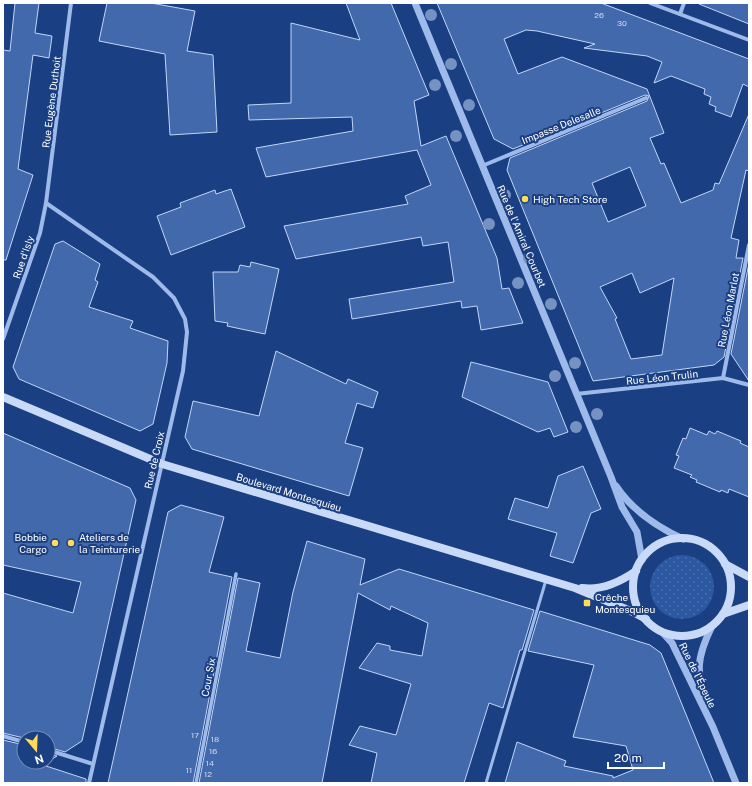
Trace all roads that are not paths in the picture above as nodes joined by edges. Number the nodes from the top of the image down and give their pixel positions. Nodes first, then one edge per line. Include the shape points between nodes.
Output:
1 (71, 3) edge
2 (415, 3) edge
3 (650, 3) edge
4 (684, 3) edge
5 (680, 14) junction
6 (749, 40) edge
7 (646, 98) dead end
8 (482, 166) junction
9 (46, 203) junction
10 (749, 245) edge
11 (3, 339) edge
12 (724, 378) junction
13 (749, 386) edge
14 (576, 394) junction
15 (3, 397) edge
16 (162, 464) junction
17 (611, 477) junction
18 (683, 538) junction
19 (642, 560) junction
20 (726, 564) junction
21 (636, 571) junction
22 (236, 574) dead end
23 (749, 577) edge
24 (546, 578) junction
25 (576, 588) junction
26 (749, 605) edge
27 (724, 614) junction
28 (646, 620) junction
29 (712, 626) junction
30 (664, 632) junction
31 (713, 727) junction
32 (3, 736) edge
33 (16, 740) edge
34 (56, 752) edge
35 (93, 764) junction
36 (89, 783) edge
37 (196, 783) edge
38 (486, 783) edge
39 (736, 783) edge

1 - 9 street, Rue Eugène Duthoit
2 - 8 street, Rue de l'Amiral Courbet
3 - 5 street
4 - 5 street
5 - 6 street
7 - 8 street, Impasse Delesalle
8 - 14 street, Rue de l'Amiral Courbet
9 - 11 street, Rue d'Isly via 40,233
9 - 16 street, Rue de Croix via 153,277 164,286 180,307 185,320 187,348
10 - 12 street, Rue Léon Marlot
12 - 13 street, Rue Léon Trulin
12 - 14 street, Rue Léon Trulin
14 - 17 street, Rue de l'Amiral Courbet
15 - 16 main road, Boulevard Montesquieu
16 - 24 main road, Boulevard Montesquieu
16 - 35 street, Rue de Croix
17 - 18 street, Rue de l'Amiral Courbet via 633,506 663,528
17 - 19 street, Rue de l'Amiral Courbet via 622,507 637,532
18 - 19 main road via 660,544 650,550
18 - 20 main road via 705,544
19 - 21 main road
20 - 23 main road
20 - 27 main road via 731,586
21 - 25 main road, Boulevard Montesquieu via 605,587
21 - 28 main road via 634,596 638,609
22 - 37 street, Cour Six
24 - 25 main road, Boulevard Montesquieu
24 - 38 lane
25 - 28 main road, Boulevard Montesquieu
26 - 27 main road
27 - 29 main road
28 - 30 main road
29 - 30 main road via 689,636 676,636
29 - 31 street, Rue de l'Épeule via 703,646 698,668 700,684
30 - 31 street, Rue de l'Épeule via 672,643
31 - 39 street, Rue de l'Épeule
32 - 33 street
34 - 35 street
35 - 36 street, Rue de Croix

